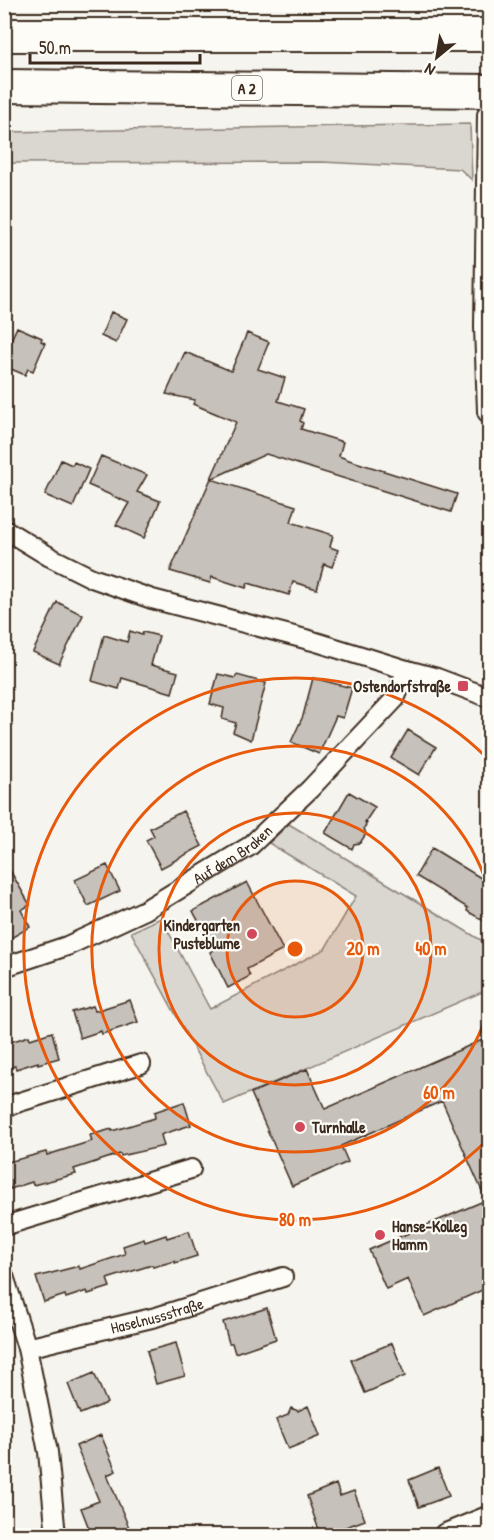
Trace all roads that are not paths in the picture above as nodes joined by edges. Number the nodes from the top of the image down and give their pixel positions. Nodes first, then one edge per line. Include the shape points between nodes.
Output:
1 (4, 35) edge
2 (489, 35) edge
3 (4, 86) edge
4 (489, 91) edge
5 (489, 115) edge
6 (489, 178) edge
7 (489, 411) edge
8 (4, 529) edge
9 (407, 670) junction
10 (489, 698) edge
11 (4, 967) edge
12 (141, 1064) dead end
13 (4, 1107) edge
14 (191, 1169) dead end
15 (4, 1226) edge
16 (4, 1276) edge
17 (283, 1277) dead end
18 (27, 1348) junction
19 (489, 1518) edge
20 (56, 1536) edge
21 (446, 1536) edge

1 - 2 highway
3 - 4 highway, A 2
5 - 6 street
6 - 7 street
8 - 9 street via 92,578 152,599
9 - 10 street
9 - 11 street, Auf dem Braken via 395,699 250,846 145,910 67,946
12 - 13 street
14 - 15 street
16 - 18 street
17 - 18 street, Haselnussstraße via 156,1317
18 - 20 street via 48,1452
19 - 21 street

